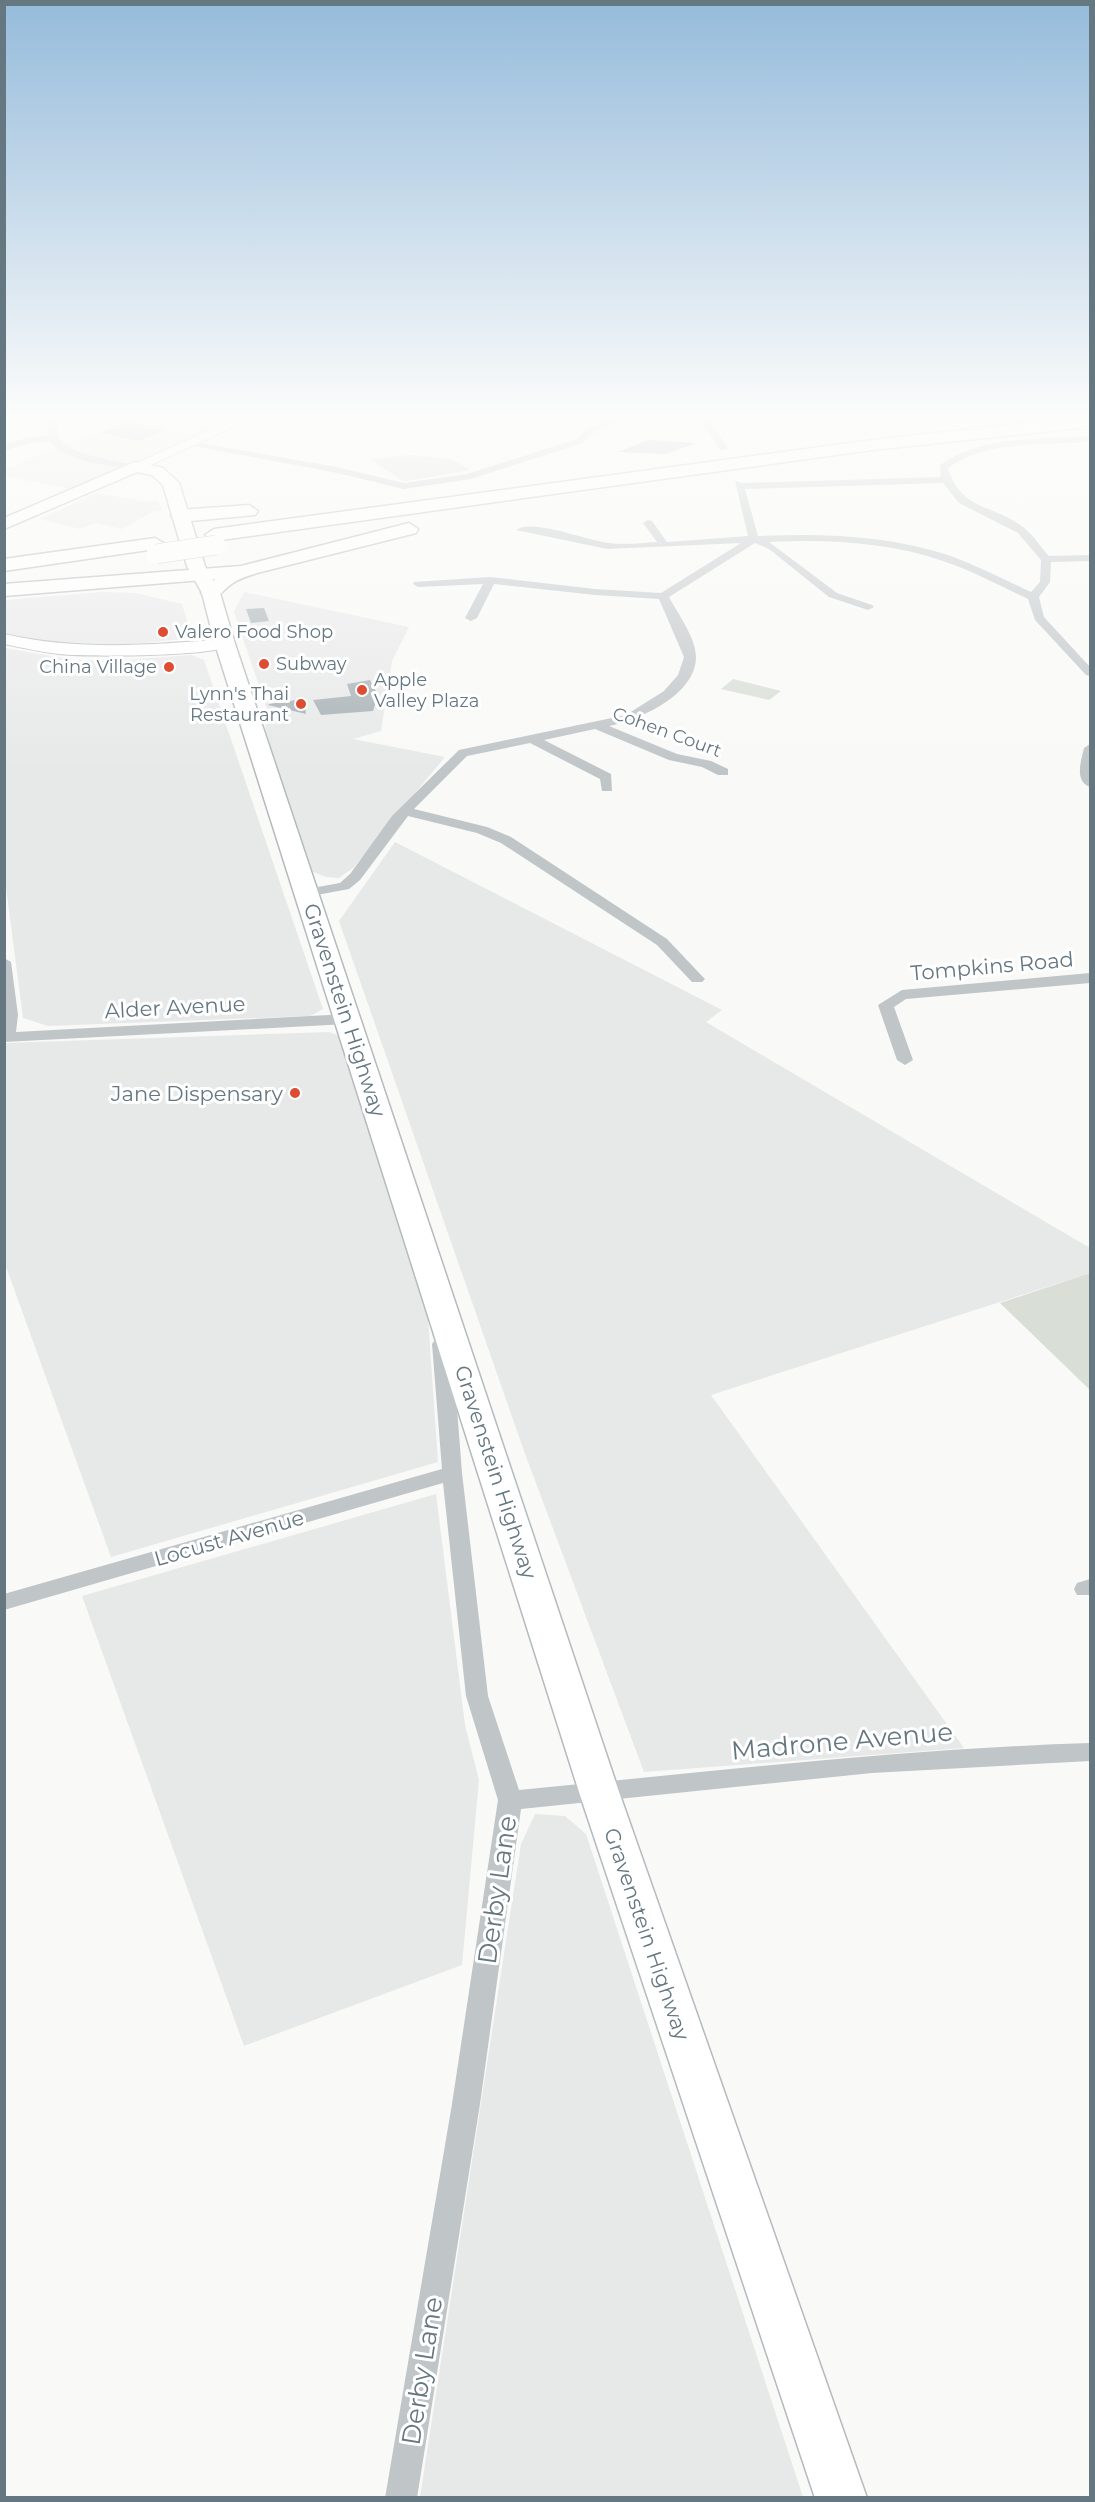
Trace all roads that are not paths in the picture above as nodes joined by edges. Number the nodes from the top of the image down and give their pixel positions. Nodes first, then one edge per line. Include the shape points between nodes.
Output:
1 (187, 537) edge
2 (237, 537) edge
3 (240, 537) edge
4 (371, 537) edge
5 (567, 537) edge
6 (658, 537) edge
7 (1027, 537) edge
8 (754, 539) junction
9 (215, 540) junction
10 (664, 545) junction
11 (156, 549) junction
12 (1090, 558) edge
13 (1046, 559) junction
14 (4, 565) edge
15 (250, 569) junction
16 (201, 575) junction
17 (4, 576) edge
18 (490, 580) junction
19 (418, 584) dead end
20 (4, 590) edge
21 (211, 593) junction
22 (663, 596) junction
23 (1033, 597) junction
24 (868, 607) dead end
25 (471, 618) dead end
26 (4, 639) edge
27 (225, 644) junction
28 (1090, 674) edge
29 (598, 726) junction
30 (533, 739) junction
31 (1090, 748) edge
32 (723, 772) dead end
33 (1090, 783) edge
34 (606, 788) dead end
35 (405, 811) junction
36 (306, 893) junction
37 (5, 963) edge
38 (1090, 978) edge
39 (697, 979) dead end
40 (6, 988) edge
41 (7, 1016) edge
42 (347, 1019) junction
43 (6, 1037) edge
44 (905, 1060) dead end
45 (436, 1284) junction
46 (452, 1473) junction
47 (4, 1602) edge
48 (1090, 1752) edge
49 (599, 1792) junction
50 (510, 1800) junction
51 (401, 2498) edge
52 (841, 2498) edge

1 - 16 main road, Gravenstein Highway
2 - 9 highway
3 - 9 highway
4 - 15 highway
5 - 10 street via 607,546
6 - 10 street
7 - 13 street
8 - 10 street
8 - 22 street
8 - 23 street via 861,540 914,550 947,558
8 - 24 street via 773,547 833,595
9 - 11 highway, bridge
11 - 14 highway
11 - 17 highway
12 - 13 street
13 - 23 street via 1045,582
15 - 16 highway
15 - 21 highway via 227,578
16 - 20 highway
16 - 21 main road, Gravenstein Highway
18 - 19 street
18 - 22 street
18 - 25 street
21 - 27 main road, Gravenstein Highway
22 - 29 street via 690,656 687,673 645,712
23 - 28 street via 1039,618
26 - 27 main road via 55,650 106,653
27 - 36 main road, Gravenstein Highway
29 - 30 street
29 - 32 street, Cohen Court via 673,757
30 - 34 street via 606,777
30 - 35 street via 463,753
31 - 33 street via 1085,771
35 - 36 street via 355,877 344,886
35 - 39 street via 506,840 662,942
36 - 42 main road, Gravenstein Highway
37 - 40 street
38 - 44 street, Tompkins Road via 902,994 886,1005
40 - 41 street
41 - 43 street
42 - 43 street, Alder Avenue
42 - 45 main road, Gravenstein Highway
45 - 46 street, Derby Lane
45 - 49 main road, Gravenstein Highway
46 - 47 street, Locust Avenue
46 - 50 street, Derby Lane via 477,1696
48 - 49 street, Madrone Avenue via 828,1768
49 - 50 street, Madrone Avenue
49 - 52 main road, Gravenstein Highway
50 - 51 street, Derby Lane via 466,2104

